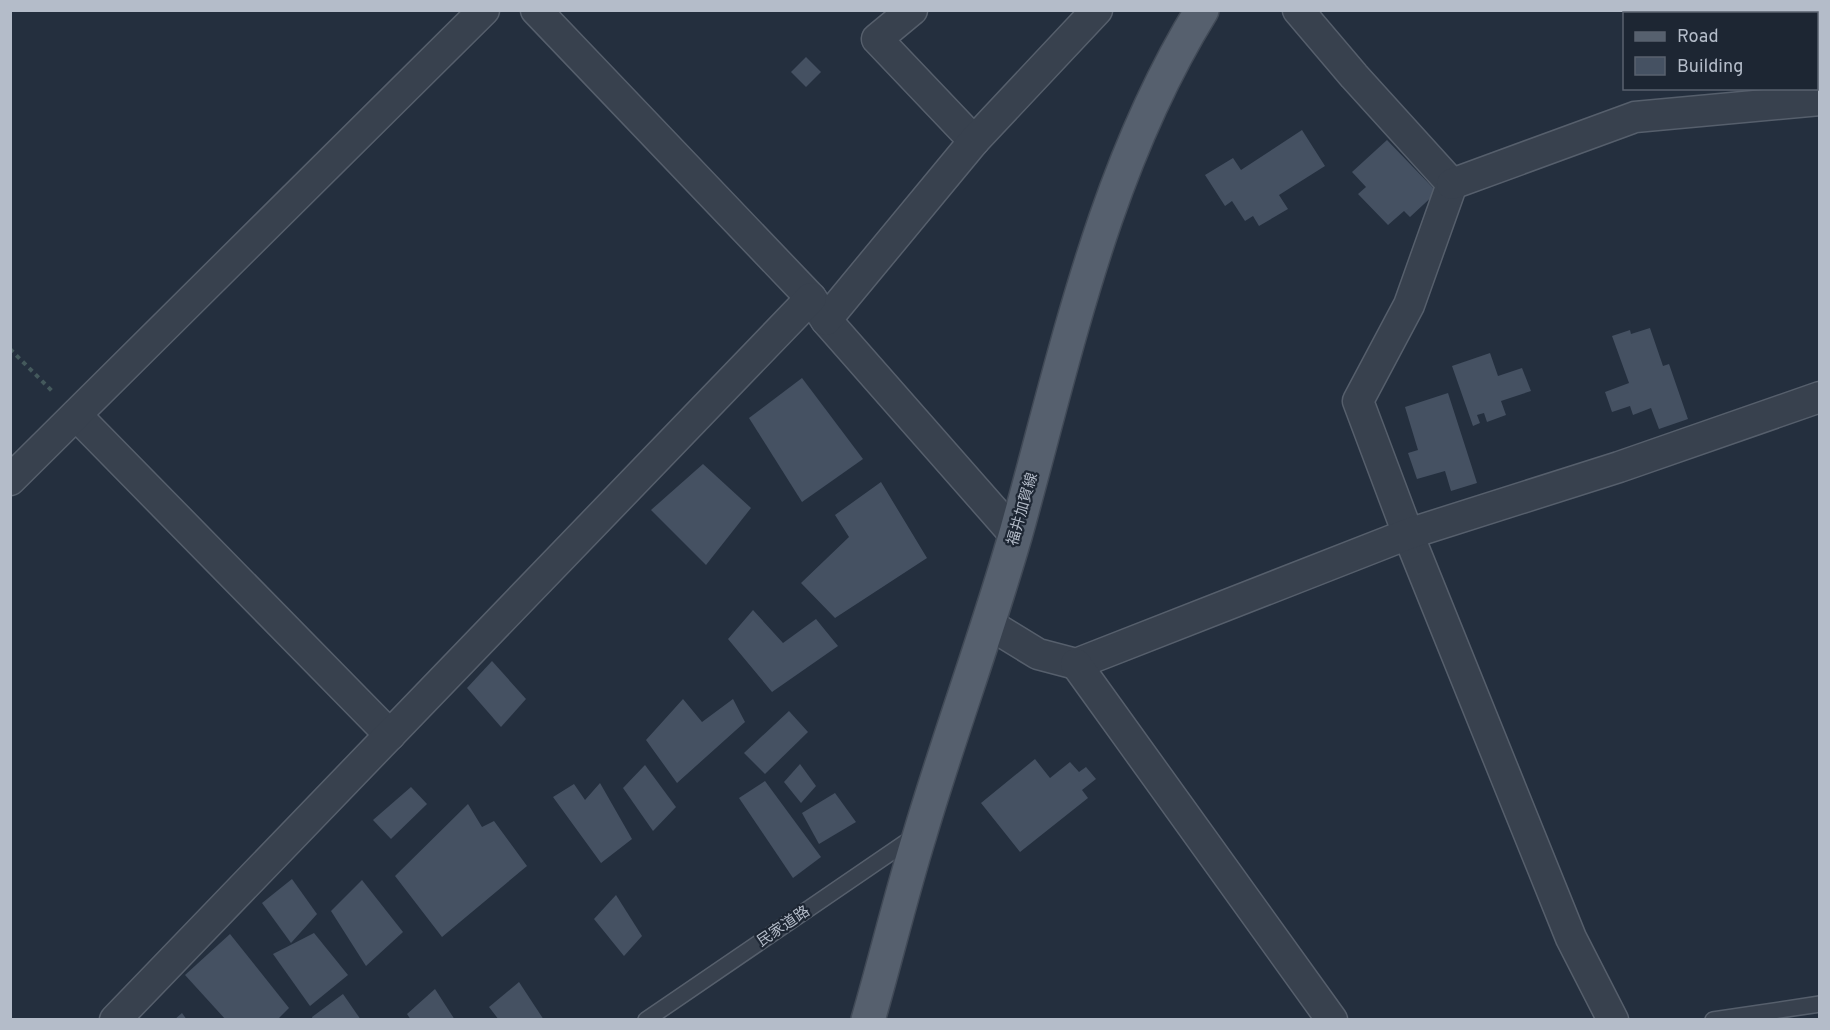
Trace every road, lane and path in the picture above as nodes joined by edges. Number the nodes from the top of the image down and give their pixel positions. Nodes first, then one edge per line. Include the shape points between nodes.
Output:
1 (484, 10) edge
2 (536, 10) edge
3 (912, 10) edge
4 (1097, 10) edge
5 (1202, 10) edge
6 (1299, 10) edge
7 (1820, 100) edge
8 (974, 141) junction
9 (1452, 184) junction
10 (818, 309) junction
11 (10, 349) edge
12 (1820, 397) edge
13 (76, 416) junction
14 (10, 480) edge
15 (1408, 534) junction
16 (1015, 535) junction
17 (988, 624) junction
18 (1077, 664) junction
19 (390, 735) junction
20 (920, 833) junction
21 (1820, 1004) edge
22 (115, 1020) edge
23 (646, 1020) edge
24 (868, 1020) edge
25 (1332, 1020) edge
26 (1613, 1020) edge
27 (1713, 1020) edge

1 - 13 street
2 - 10 street
3 - 8 street via 877,39
4 - 8 street
5 - 16 main road, 福井加賀線 via 1174,57 1141,128 1100,232
6 - 9 street
7 - 9 street via 1635,117
8 - 10 street
9 - 15 street via 1409,305 1358,401
10 - 16 street
10 - 19 street
11 - 13 path
12 - 15 street via 1619,467
13 - 14 street
13 - 19 street
15 - 18 street
15 - 26 street via 1571,938
16 - 17 main road, 福井加賀線
17 - 18 street via 1038,654
17 - 20 main road, 福井加賀線
18 - 25 street
19 - 22 street
20 - 23 lane, 民家道路
20 - 24 main road, 福井加賀線
21 - 27 lane

